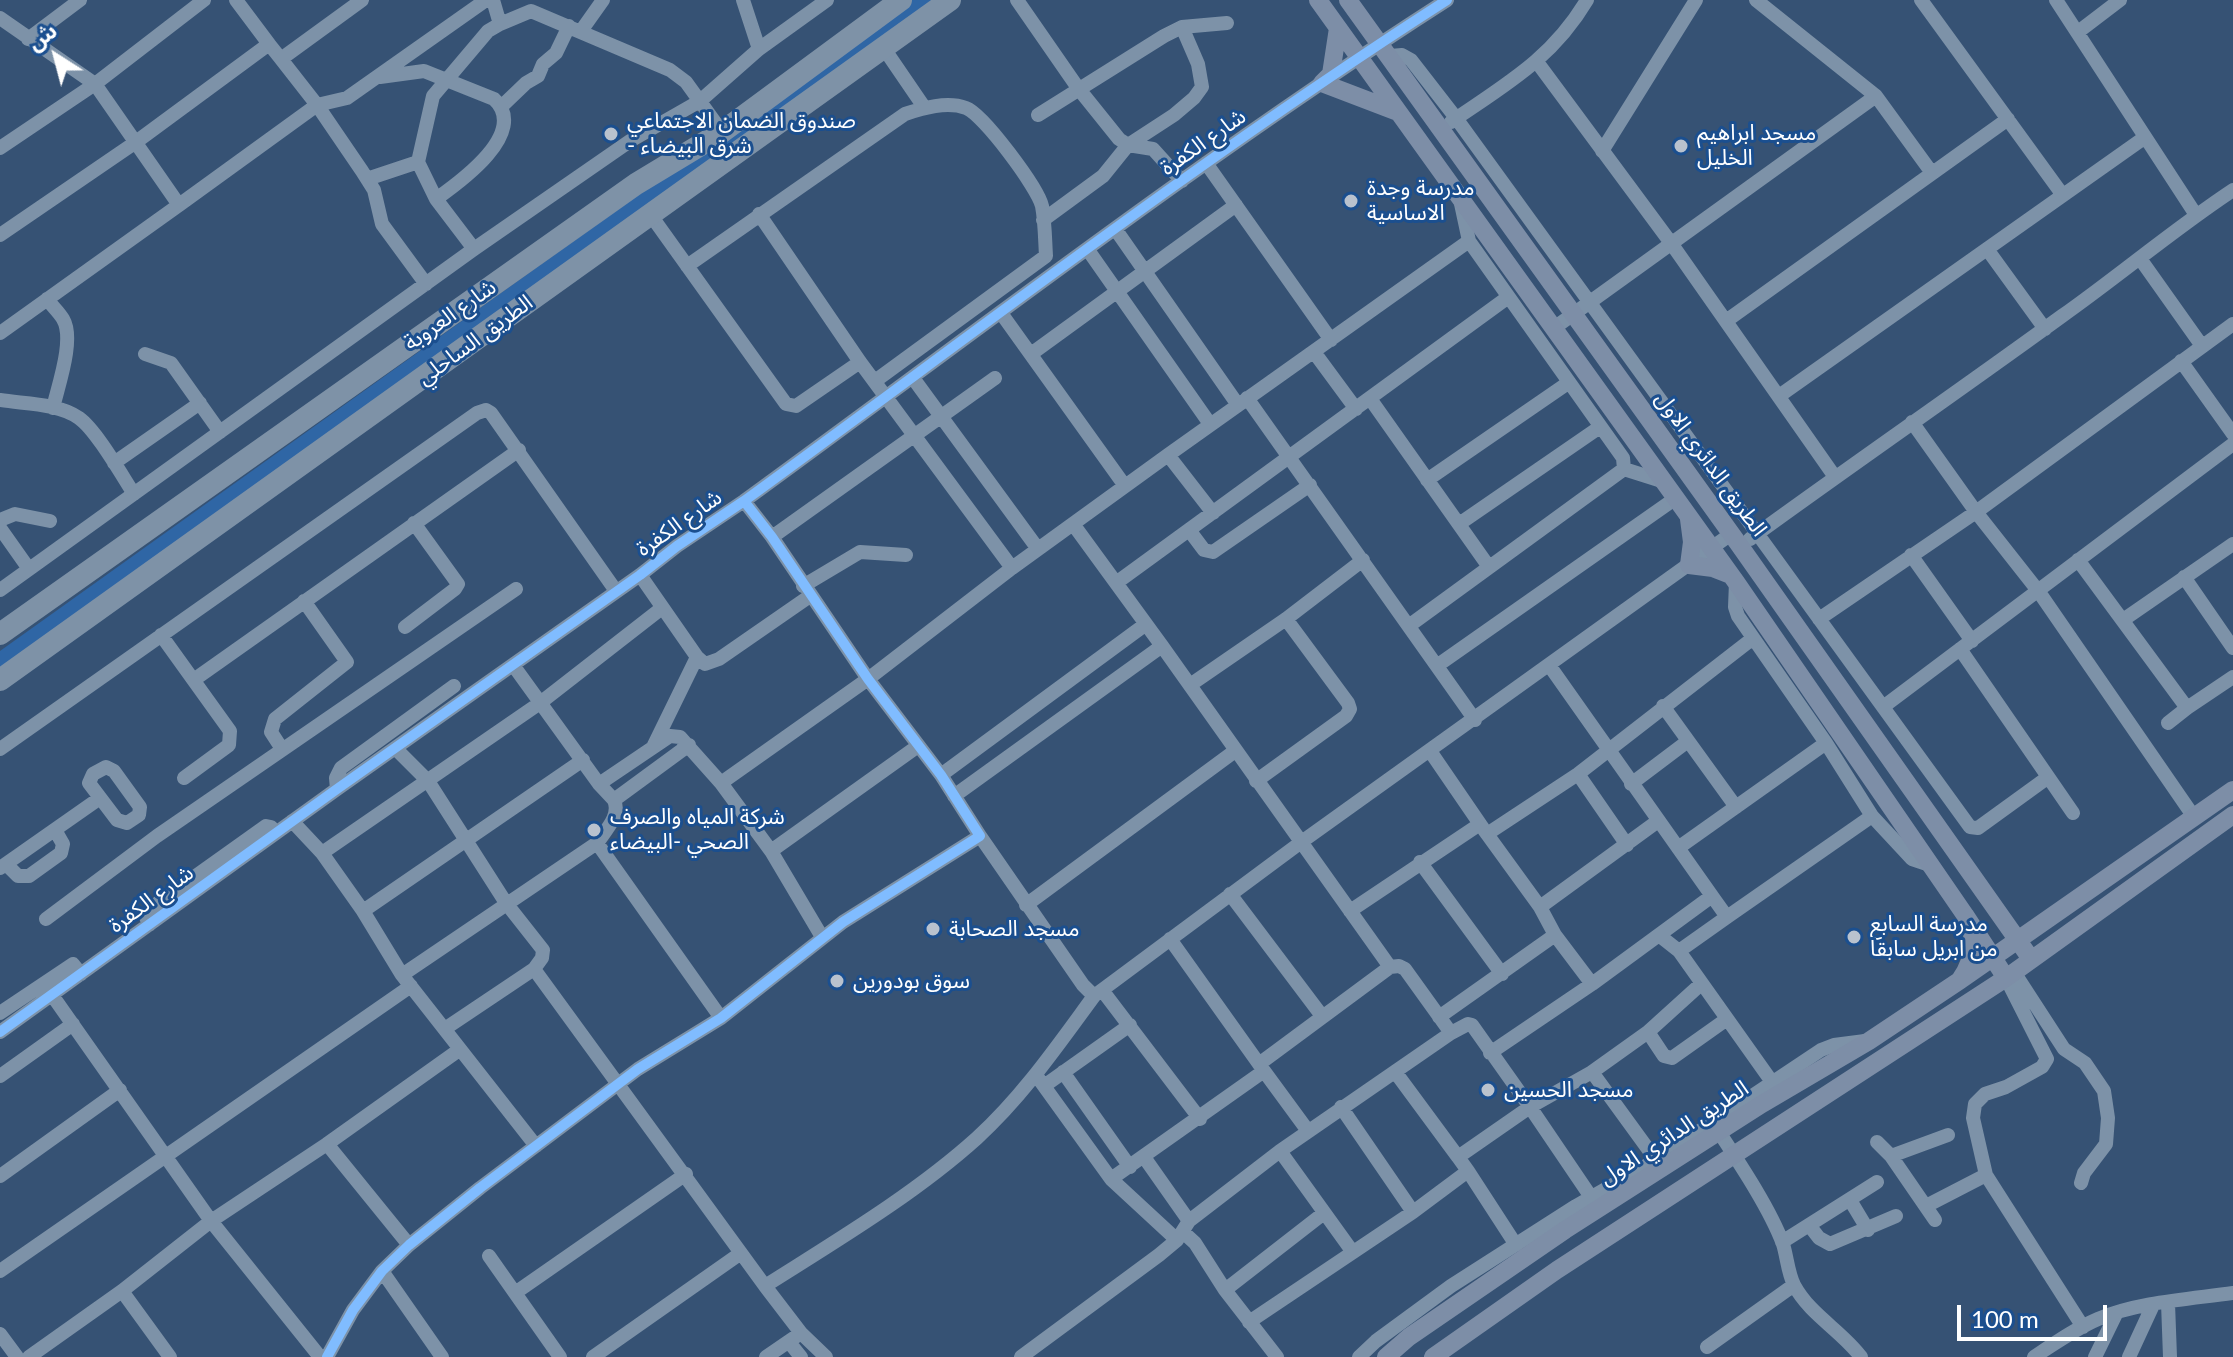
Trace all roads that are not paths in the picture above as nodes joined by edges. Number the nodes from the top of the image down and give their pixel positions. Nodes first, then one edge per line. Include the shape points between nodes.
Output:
1 (80, 0) edge
2 (204, 0) edge
3 (236, 0) edge
4 (362, 0) edge
5 (603, 0) edge
6 (743, 0) edge
7 (827, 0) edge
8 (901, 0) edge
9 (950, 0) edge
10 (1017, 0) edge
11 (1318, 0) edge
12 (1348, 0) edge
13 (1447, 0) edge
14 (1587, 0) edge
15 (1696, 0) edge
16 (1756, 0) edge
17 (1921, 0) edge
18 (2056, 0) edge
19 (2120, 0) edge
20 (486, 1) edge
21 (0, 18) edge
22 (1227, 23) dead end
23 (500, 24) junction
24 (1182, 27) junction
25 (1338, 28) junction
26 (575, 29) junction
27 (2078, 32) junction
28 (28, 39) junction
29 (269, 44) junction
30 (883, 47) junction
31 (759, 49) junction
32 (1385, 50) junction
33 (1360, 58) junction
34 (281, 59) junction
35 (1537, 62) junction
36 (376, 78) junction
37 (444, 80) junction
38 (1322, 83) junction
39 (95, 84) junction
40 (1078, 88) junction
41 (1876, 96) junction
42 (700, 101) junction
43 (317, 105) junction
44 (502, 106) junction
45 (924, 107) junction
46 (1400, 113) junction
47 (1038, 115) dead end
48 (2008, 119) junction
49 (1448, 124) junction
50 (722, 132) junction
51 (2144, 138) junction
52 (136, 142) junction
53 (1128, 145) junction
54 (0, 148) edge
55 (1602, 151) junction
56 (418, 162) junction
57 (1206, 163) junction
58 (1932, 173) junction
59 (367, 179) junction
60 (1182, 181) junction
61 (2233, 190) edge
62 (2062, 194) junction
63 (1459, 195) junction
64 (436, 199) junction
65 (179, 205) junction
66 (1236, 205) junction
67 (650, 214) junction
68 (759, 214) junction
69 (2196, 215) junction
70 (1043, 220) junction
71 (1116, 230) junction
72 (0, 235) edge
73 (1469, 241) junction
74 (1671, 243) junction
75 (474, 249) junction
76 (1987, 249) junction
77 (1088, 250) junction
78 (1046, 256) junction
79 (2141, 260) junction
80 (687, 266) junction
81 (1056, 273) junction
82 (1145, 273) junction
83 (426, 284) junction
84 (1118, 293) junction
85 (1507, 298) junction
86 (47, 299) junction
87 (1590, 301) junction
88 (1001, 313) junction
89 (1573, 314) junction
90 (1726, 321) junction
91 (2233, 324) edge
92 (1554, 328) junction
93 (2045, 329) junction
94 (0, 333) edge
95 (1331, 340) junction
96 (2202, 346) junction
97 (1314, 352) junction
98 (145, 354) dead end
99 (1031, 354) junction
100 (2181, 361) junction
101 (860, 362) junction
102 (913, 378) junction
103 (995, 378) dead end
104 (875, 381) junction
105 (1568, 383) junction
106 (1779, 396) junction
107 (886, 398) junction
108 (0, 400) edge
109 (1371, 400) junction
110 (1243, 402) junction
111 (200, 403) junction
112 (53, 408) junction
113 (1356, 409) junction
114 (941, 416) junction
115 (1912, 422) junction
116 (1210, 424) junction
117 (1600, 427) junction
118 (220, 432) junction
119 (2233, 434) edge
120 (915, 436) junction
121 (2233, 444) edge
122 (519, 450) junction
123 (1168, 455) junction
124 (1289, 457) junction
125 (114, 463) junction
126 (1624, 469) junction
127 (1835, 477) junction
128 (1427, 480) junction
129 (1310, 485) junction
130 (1125, 486) junction
131 (1670, 490) junction
132 (134, 494) junction
133 (744, 501) junction
134 (1976, 512) junction
135 (1213, 513) junction
136 (1688, 515) junction
137 (0, 520) edge
138 (50, 521) dead end
139 (414, 523) junction
140 (1073, 524) junction
141 (1459, 524) junction
142 (0, 528) edge
143 (1189, 530) junction
144 (1757, 534) junction
145 (772, 537) junction
146 (1736, 540) junction
147 (2233, 544) edge
148 (1038, 549) junction
149 (1712, 549) junction
150 (906, 555) dead end
151 (1911, 555) junction
152 (1363, 560) junction
153 (2078, 560) junction
154 (1689, 565) junction
155 (1489, 567) junction
156 (1012, 568) junction
157 (29, 569) junction
158 (640, 575) junction
159 (2184, 577) junction
160 (1734, 579) junction
161 (1116, 583) junction
162 (516, 589) dead end
163 (0, 590) edge
164 (616, 591) junction
165 (807, 591) junction
166 (2039, 592) junction
167 (304, 601) junction
168 (662, 608) junction
169 (1286, 619) junction
170 (1819, 619) junction
171 (2123, 620) junction
172 (1146, 624) junction
173 (1410, 625) junction
174 (405, 627) dead end
175 (0, 634) edge
176 (161, 635) junction
177 (1752, 639) junction
178 (2231, 641) edge
179 (1966, 645) junction
180 (1162, 646) junction
181 (697, 657) junction
182 (513, 665) junction
183 (1438, 665) junction
184 (1549, 665) junction
185 (2233, 677) edge
186 (195, 679) junction
187 (868, 679) junction
188 (0, 680) edge
189 (1190, 685) junction
190 (454, 686) dead end
191 (540, 703) junction
192 (1663, 706) junction
193 (1883, 707) junction
194 (2187, 708) junction
195 (1475, 720) junction
196 (2168, 723) dead end
197 (1688, 741) junction
198 (1826, 743) junction
199 (689, 745) junction
200 (918, 746) junction
201 (652, 747) junction
202 (395, 748) junction
203 (0, 749) edge
204 (282, 749) junction
205 (1608, 750) junction
206 (1235, 751) junction
207 (1430, 751) junction
208 (583, 760) junction
209 (1578, 774) junction
210 (941, 775) junction
211 (184, 778) dead end
212 (2047, 778) junction
213 (428, 781) junction
214 (1256, 781) junction
215 (721, 783) junction
216 (599, 784) junction
217 (1631, 784) junction
218 (337, 789) junction
219 (2233, 790) edge
220 (954, 796) junction
221 (100, 798) dead end
222 (614, 800) junction
223 (1736, 807) junction
224 (2073, 813) dead end
225 (2233, 815) edge
226 (1872, 816) junction
227 (2194, 817) junction
228 (292, 821) junction
229 (1658, 821) junction
230 (1484, 829) junction
231 (55, 830) junction
232 (980, 836) junction
233 (465, 840) junction
234 (597, 843) junction
235 (1300, 843) junction
236 (1627, 845) junction
237 (1678, 848) junction
238 (771, 851) junction
239 (322, 853) junction
240 (1420, 862) junction
241 (1930, 865) junction
242 (3, 866) edge
243 (1230, 894) junction
244 (1712, 896) junction
245 (506, 903) junction
246 (1026, 905) junction
247 (1540, 907) junction
248 (363, 911) junction
249 (1350, 911) junction
250 (1965, 915) junction
251 (1727, 917) junction
252 (46, 919) dead end
253 (1555, 935) junction
254 (1660, 936) junction
255 (822, 937) junction
256 (1170, 939) junction
257 (2019, 942) junction
258 (1679, 951) junction
259 (1994, 958) junction
260 (2031, 959) junction
261 (1390, 967) junction
262 (534, 969) junction
263 (81, 974) junction
264 (1502, 974) junction
265 (2010, 975) junction
266 (406, 980) junction
267 (1959, 981) junction
268 (1592, 984) junction
269 (1701, 984) junction
270 (1098, 993) junction
271 (52, 995) junction
272 (0, 1013) edge
273 (1322, 1016) junction
274 (1439, 1017) junction
275 (721, 1018) junction
276 (1727, 1019) junction
277 (73, 1024) junction
278 (1130, 1025) junction
279 (446, 1028) junction
280 (0, 1032) edge
281 (1648, 1032) junction
282 (1451, 1033) junction
283 (1869, 1041) junction
284 (459, 1050) junction
285 (1490, 1053) junction
286 (1848, 1054) junction
287 (1262, 1068) junction
288 (1063, 1072) junction
289 (1592, 1072) junction
290 (1396, 1073) junction
291 (1861, 1074) junction
292 (0, 1076) edge
293 (1040, 1080) junction
294 (1772, 1082) junction
295 (619, 1083) junction
296 (120, 1090) junction
297 (1341, 1107) junction
298 (1530, 1107) junction
299 (1200, 1119) junction
300 (1308, 1131) junction
301 (1719, 1132) junction
302 (1948, 1135) dead end
303 (1877, 1142) dead end
304 (327, 1144) junction
305 (536, 1146) junction
306 (1280, 1151) junction
307 (167, 1155) junction
308 (1735, 1156) junction
309 (1891, 1156) junction
310 (1144, 1157) junction
311 (1458, 1157) junction
312 (1656, 1160) junction
313 (1130, 1167) junction
314 (1468, 1171) junction
315 (686, 1174) junction
316 (1986, 1175) junction
317 (0, 1176) edge
318 (1111, 1179) junction
319 (1877, 1182) dead end
320 (2081, 1183) dead end
321 (1591, 1197) junction
322 (1850, 1200) junction
323 (1926, 1206) junction
324 (1413, 1212) junction
325 (1324, 1213) junction
326 (1896, 1216) dead end
327 (1935, 1220) dead end
328 (211, 1221) junction
329 (1809, 1225) junction
330 (1868, 1230) junction
331 (1183, 1231) junction
332 (1782, 1242) junction
333 (409, 1245) junction
334 (1516, 1245) junction
335 (1352, 1251) junction
336 (741, 1253) junction
337 (489, 1256) dead end
338 (0, 1271) edge
339 (382, 1271) junction
340 (1498, 1276) junction
341 (1794, 1285) junction
342 (765, 1286) junction
343 (1225, 1290) junction
344 (122, 1291) junction
345 (515, 1293) junction
346 (2233, 1293) edge
347 (1513, 1301) junction
348 (2160, 1304) junction
349 (2116, 1314) junction
350 (1249, 1322) junction
351 (2083, 1327) junction
352 (0, 1334) edge
353 (795, 1337) junction
354 (1707, 1347) dead end
355 (610, 1352) edge
356 (436, 1355) edge
357 (559, 1356) edge
358 (17, 1357) edge
359 (29, 1357) edge
360 (170, 1357) edge
361 (320, 1357) edge
362 (327, 1357) edge
363 (593, 1357) edge
364 (766, 1357) edge
365 (801, 1357) edge
366 (826, 1357) edge
367 (1021, 1357) edge
368 (1277, 1357) edge
369 (1359, 1357) edge
370 (1386, 1357) edge
371 (1433, 1357) edge
372 (1861, 1357) edge
373 (2034, 1357) edge
374 (2095, 1357) edge
375 (2129, 1357) edge
376 (2170, 1357) edge

1 - 28 street
2 - 39 street
3 - 29 street
4 - 34 street
5 - 26 street
6 - 31 street
7 - 31 street
8 - 50 highway, شارع العروبة
9 - 30 highway, الطريق الساحلي
10 - 40 street
11 - 25 main road
12 - 32 main road, الطريق الدائري الاول
13 - 32 street, شارع الكفرة
14 - 35 street via 1572,25
15 - 55 street
16 - 41 street
17 - 48 street
18 - 27 street
19 - 27 street
20 - 23 street
20 - 36 street
21 - 28 street
22 - 24 street
23 - 26 street via 531,11
23 - 37 street
24 - 40 street
24 - 53 street via 1202,87 1174,115
25 - 33 main road
25 - 38 main road via 1331,74
26 - 42 street via 670,70
26 - 44 street via 538,76
27 - 51 street
28 - 39 street
29 - 34 street
29 - 52 street
30 - 45 street
30 - 67 highway, الطريق الساحلي
31 - 42 street
32 - 33 street, شارع الكفرة
32 - 49 main road, الطريق الدائري الاول
33 - 38 street, شارع الكفرة
33 - 46 main road
34 - 43 street
35 - 49 street
35 - 55 street
36 - 37 street via 418,70
36 - 43 street via 347,98
37 - 44 street
37 - 56 street via 433,96
38 - 46 main road
38 - 57 street, شارع الكفرة
39 - 52 street
39 - 54 street
40 - 47 street
40 - 53 street
41 - 58 street
41 - 74 street
42 - 50 street
42 - 75 street via 630,141
43 - 59 street
43 - 65 street
44 - 64 street via 501,130 491,152 474,172
45 - 68 street via 874,133
45 - 70 street via 967,108 980,117 1036,189
46 - 63 main road
48 - 58 street
48 - 62 street
49 - 87 street
49 - 89 main road, الطريق الدائري الاول
50 - 175 highway, شارع العروبة via 636,184
51 - 62 street
51 - 69 street
52 - 65 street
52 - 72 street
53 - 60 street via 1153,149
53 - 70 street via 1103,176
55 - 74 street
56 - 59 street
56 - 64 street
57 - 60 street, شارع الكفرة
57 - 66 street
58 - 90 street
59 - 83 street via 382,224
60 - 71 street, شارع الكفرة
61 - 69 street
62 - 76 street
63 - 73 street
63 - 92 main road
64 - 75 street
65 - 86 street
66 - 82 street
66 - 95 street
67 - 80 street
67 - 188 highway, الطريق الساحلي
68 - 80 street
68 - 101 street
69 - 79 street
70 - 78 street
71 - 77 street, شارع الكفرة
71 - 82 street
73 - 85 street
73 - 95 street
74 - 87 street
74 - 90 street
75 - 83 street
76 - 93 street
76 - 106 street
77 - 81 street, شارع الكفرة
77 - 84 street
78 - 81 street
78 - 104 street
79 - 93 street
79 - 96 street
80 - 101 street via 791,407
81 - 88 street, شارع الكفرة
82 - 84 street
82 - 110 street
83 - 118 street
84 - 99 street
84 - 116 street
85 - 105 street
85 - 109 street
86 - 94 street
86 - 112 street via 65,321 67,334
87 - 89 street
87 - 144 street
88 - 99 street
88 - 102 street, شارع الكفرة
89 - 92 street
89 - 146 main road, الطريق الدائري الاول
90 - 106 street
91 - 96 street
92 - 131 main road
93 - 115 street
95 - 97 street
96 - 100 street
97 - 110 street
97 - 113 street
98 - 111 street via 171,363
99 - 130 street
100 - 119 street
100 - 134 street
101 - 104 street
102 - 107 street, شارع الكفرة
102 - 114 street
103 - 114 street
104 - 107 street
105 - 117 street
105 - 128 street
106 - 127 street
107 - 120 street
107 - 133 street, شارع الكفرة
108 - 112 street
109 - 113 street
109 - 128 street
110 - 116 street
110 - 124 street
111 - 118 street
111 - 125 street
112 - 125 street via 83,421
113 - 124 street
114 - 120 street
114 - 148 street
115 - 127 street
115 - 134 street
116 - 123 street
117 - 126 street via 1623,458
117 - 141 street
118 - 132 street
120 - 145 street
120 - 156 street
121 - 153 street
122 - 139 street
122 - 164 street
122 - 176 street via 491,413 477,413
123 - 130 street
123 - 135 street
124 - 129 street
124 - 135 street
125 - 132 street
126 - 131 street
126 - 155 street
127 - 144 street
128 - 141 street
129 - 143 street via 1213,552 1204,550
129 - 152 street
130 - 140 street
131 - 136 main road
131 - 183 street
132 - 157 street
133 - 145 street
133 - 158 street, شارع الكفرة
134 - 151 street
134 - 166 street
135 - 143 street
136 - 149 main road
136 - 154 main road
137 - 138 street via 15,514
139 - 167 street
139 - 174 street via 458,584
140 - 148 street
140 - 161 street
141 - 155 street
142 - 157 street
143 - 161 street
144 - 146 street
144 - 170 street
145 - 165 street
146 - 149 street
146 - 257 main road, الطريق الدائري الاول
147 - 159 street
148 - 156 street
149 - 154 street
149 - 160 main road
150 - 165 street via 860,552
151 - 170 street
151 - 179 street
152 - 169 street
152 - 173 street
153 - 166 street
153 - 171 street
154 - 160 main road via 1713,568
154 - 184 street
155 - 173 street
156 - 187 street
157 - 163 street
158 - 164 street, شارع الكفرة
158 - 168 street
159 - 171 street
159 - 178 street
160 - 177 street via 1735,607
160 - 241 main road
161 - 172 street
162 - 204 street
164 - 182 street, شارع الكفرة
165 - 181 street via 719,659 705,664
165 - 187 street
166 - 179 street
166 - 227 street
167 - 186 street
167 - 204 street via 347,662 275,719 271,732
168 - 181 street
168 - 191 street
169 - 189 street
169 - 214 street via 1350,709
170 - 193 street
171 - 194 street
172 - 180 street
172 - 210 street
173 - 183 street
176 - 186 street
176 - 203 street
177 - 192 street
177 - 198 street
179 - 193 street
179 - 212 street
180 - 189 street
180 - 220 street
181 - 201 street
182 - 191 street
182 - 202 street, شارع الكفرة
183 - 195 street
184 - 195 street
184 - 205 street
185 - 194 street
186 - 211 street via 231,739
187 - 200 street
187 - 215 street
189 - 206 street
190 - 218 street via 345,764 337,773
191 - 208 street
191 - 213 street
192 - 197 street
192 - 205 street
193 - 212 street via 1973,828
194 - 196 street
195 - 207 street
197 - 217 street
197 - 223 street
198 - 223 street
198 - 226 street
199 - 201 street via 675,735
199 - 215 street
199 - 222 street
200 - 210 street
200 - 238 street
201 - 216 street
202 - 213 street
202 - 218 street, شارع الكفرة
204 - 252 street
205 - 209 street
205 - 217 street
206 - 214 street
206 - 246 street
207 - 230 street
207 - 235 street
208 - 216 street
208 - 233 street
209 - 230 street
209 - 236 street
210 - 220 street
212 - 224 street
213 - 233 street
213 - 239 street
214 - 235 street
215 - 238 street
216 - 222 street
217 - 229 street
218 - 228 street, شارع الكفرة
219 - 227 main road, الطريق الدائري الاول
220 - 232 street
221 - 231 street
222 - 234 street via 615,816
223 - 237 street
225 - 260 main road
226 - 241 street via 1912,859
226 - 251 street
227 - 257 main road, الطريق الدائري الاول
228 - 239 street
228 - 263 street, شارع الكفرة
229 - 236 street
229 - 237 street
230 - 240 street
230 - 247 street
231 - 242 street
231 - 242 street via 63,844 61,853 29,876
232 - 246 street
232 - 255 street
233 - 245 street
233 - 248 street
234 - 245 street
234 - 275 street
235 - 243 street
235 - 249 street
236 - 247 street
237 - 244 street
238 - 255 street
239 - 248 street
240 - 249 street
240 - 264 street
241 - 250 main road
243 - 256 street
243 - 273 street
244 - 251 street
244 - 254 street
245 - 262 street via 543,950
245 - 266 street
246 - 270 street via 1083,985
247 - 253 street
248 - 266 street
249 - 261 street
250 - 259 main road
250 - 267 main road via 1973,950
251 - 258 street
253 - 264 street
253 - 268 street
254 - 258 street
254 - 268 street
255 - 275 street
256 - 270 street
256 - 287 street
257 - 259 main road, الطريق الدائري الاول
257 - 260 main road, الطريق الدائري الاول
258 - 269 street
259 - 265 main road
259 - 267 main road, الطريق الدائري الاول
260 - 265 main road
261 - 273 street
261 - 274 street via 1405,969
262 - 279 street
262 - 295 street
263 - 271 street, شارع الكفرة
263 - 272 street via 73,964
264 - 274 street
265 - 291 main road
265 - 316 street via 2047,1059 2042,1067 1975,1104 1973,1118
265 - 320 street via 2064,1049 2085,1063 2104,1091 2106,1144
266 - 279 street
266 - 307 street
267 - 283 main road, الطريق الدائري الاول
268 - 285 street
269 - 276 street
269 - 281 street
270 - 278 street
270 - 293 street
271 - 277 street
271 - 280 street, شارع الكفرة
273 - 287 street
274 - 282 street
275 - 295 street
276 - 281 street via 1672,1058 1664,1056
276 - 294 street
277 - 292 street
277 - 296 street
278 - 288 street
278 - 299 street
279 - 284 street
281 - 289 street
282 - 285 street via 1472,1025
282 - 290 street
283 - 286 main road, الطريق الدائري الاول
283 - 294 street via 1821,1050
284 - 304 street
284 - 305 street
285 - 298 street
286 - 291 main road
286 - 301 main road, الطريق الدائري الاول
287 - 299 street
287 - 300 street
288 - 293 street
288 - 313 street
289 - 298 street
289 - 312 street
290 - 297 street
290 - 311 street
291 - 308 main road
293 - 318 street
293 - 342 street via 953,1158
294 - 312 street
295 - 305 street
295 - 315 street
296 - 307 street
296 - 317 street
297 - 300 street
297 - 324 street
298 - 311 street
298 - 321 street
299 - 310 street
300 - 306 street
301 - 308 street
301 - 340 main road, الطريق الدائري الاول
302 - 309 street
303 - 309 street
304 - 328 street
304 - 333 street
305 - 333 street
306 - 325 street
306 - 331 street
307 - 328 street
307 - 338 street
308 - 332 street
308 - 347 main road
309 - 323 street
310 - 313 street
310 - 331 street
311 - 314 street
312 - 321 street
313 - 318 street
314 - 324 street
314 - 334 street
315 - 336 street
315 - 345 street
316 - 323 street
316 - 351 street
318 - 331 street
319 - 322 street
321 - 334 street
322 - 329 street
322 - 330 street
323 - 327 street
324 - 335 street
325 - 335 street
325 - 343 street
326 - 330 street
328 - 344 street
328 - 361 street
329 - 330 street via 1830,1244
329 - 332 street
331 - 343 street
331 - 367 street
332 - 341 street
333 - 339 street
334 - 369 street via 1451,1286
335 - 350 street
336 - 342 street
336 - 355 street
337 - 345 street
339 - 356 street
339 - 362 street
340 - 347 main road
340 - 370 main road, الطريق الدائري الاول
341 - 354 street
341 - 372 street
342 - 353 street
343 - 350 street
344 - 359 street
344 - 360 street
345 - 357 street
346 - 348 street
347 - 371 main road
348 - 349 street
348 - 375 street
348 - 376 street
349 - 351 street
349 - 374 street
350 - 368 street
351 - 373 street
352 - 358 street
353 - 364 street
353 - 365 street
353 - 366 street
355 - 363 street

